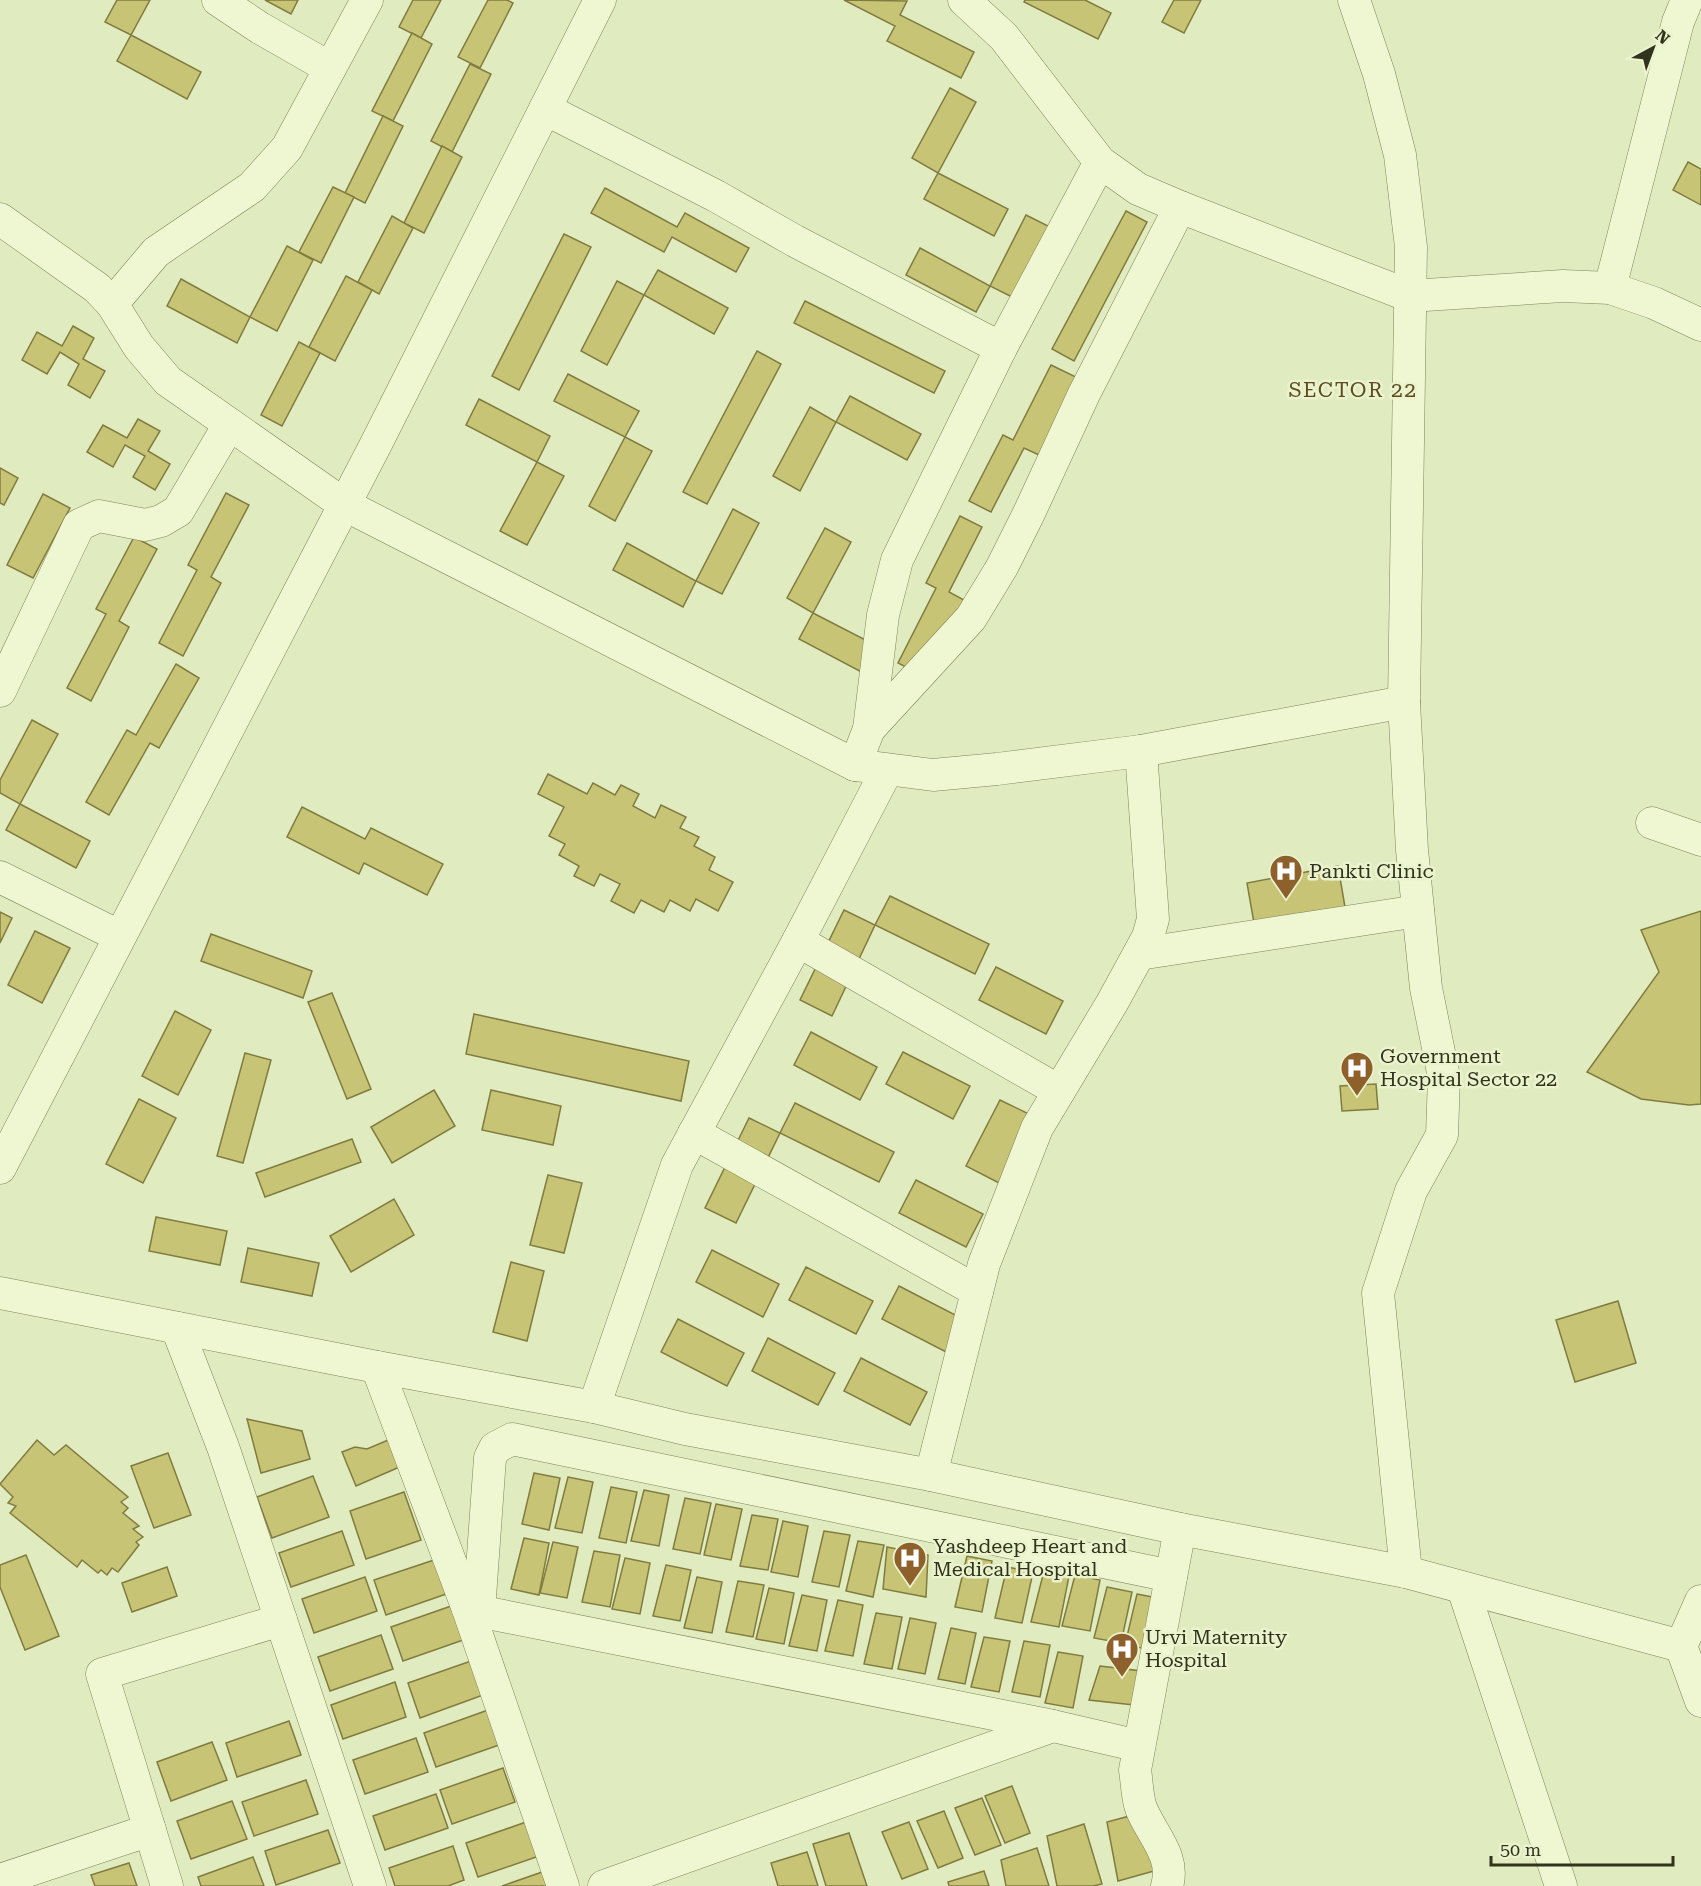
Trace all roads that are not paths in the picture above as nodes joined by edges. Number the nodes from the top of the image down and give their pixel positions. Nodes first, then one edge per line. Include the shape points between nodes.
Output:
1 (218, 0) edge
2 (367, 0) edge
3 (600, 0) edge
4 (964, 0) edge
5 (1354, 0) edge
6 (1687, 0) edge
7 (330, 68) junction
8 (545, 109) junction
9 (1100, 162) junction
10 (1180, 207) junction
11 (0, 219) edge
12 (1610, 288) junction
13 (1410, 296) junction
14 (112, 304) junction
15 (1701, 325) edge
16 (1001, 348) junction
17 (230, 425) junction
18 (345, 505) junction
19 (13, 633) edge
20 (0, 691) edge
21 (1404, 702) junction
22 (869, 729) junction
23 (1142, 751) junction
24 (855, 765) junction
25 (887, 770) junction
26 (1652, 823) dead end
27 (1701, 840) edge
28 (0, 877) edge
29 (1418, 911) junction
30 (119, 936) junction
31 (798, 941) junction
32 (1139, 954) junction
33 (1059, 1090) junction
34 (8, 1131) edge
35 (694, 1133) junction
36 (0, 1168) edge
37 (977, 1291) junction
38 (0, 1293) edge
39 (177, 1328) junction
40 (377, 1367) junction
41 (594, 1407) junction
42 (931, 1476) junction
43 (1180, 1529) junction
44 (1406, 1572) junction
45 (1171, 1576) junction
46 (1463, 1588) junction
47 (1701, 1601) edge
48 (473, 1610) junction
49 (281, 1620) junction
50 (1681, 1646) junction
51 (1701, 1701) edge
52 (1053, 1726) junction
53 (1139, 1746) junction
54 (150, 1830) junction
55 (0, 1880) edge
56 (167, 1886) edge
57 (370, 1886) edge
58 (563, 1886) edge
59 (604, 1886) edge
60 (1167, 1886) edge
61 (1561, 1886) edge

1 - 7 street
2 - 7 street
3 - 8 street
4 - 9 street via 1004,37
5 - 13 street via 1400,155 1411,247
6 - 12 street via 1678,22
7 - 14 street via 287,148 252,187 156,252
8 - 16 street
8 - 18 street
9 - 10 street via 1138,189
9 - 16 street
10 - 13 street
10 - 22 street via 1084,394 1002,567 971,618
11 - 14 street via 97,288
12 - 13 street via 1563,286
12 - 15 street
13 - 21 street
14 - 17 street via 139,347 168,381
16 - 22 street via 897,560 883,615
17 - 18 street
17 - 19 street via 178,511 145,525 99,516 79,525
18 - 24 street
18 - 30 street
19 - 20 street
21 - 23 street
21 - 29 street
22 - 24 street
23 - 25 street via 933,775
23 - 32 street via 1153,919
24 - 25 street
25 - 31 street
26 - 27 street
28 - 30 street
29 - 32 street
29 - 44 street via 1426,988 1444,1077 1442,1135 1411,1191 1378,1293
30 - 34 street
31 - 33 street
31 - 35 street
32 - 33 street
33 - 37 street via 1037,1128
34 - 36 street
35 - 37 street
35 - 41 street via 677,1164
37 - 42 street
38 - 39 street
39 - 40 street
39 - 49 street via 223,1447
40 - 41 street
40 - 48 street
41 - 42 street via 685,1429
42 - 43 street
43 - 44 street
43 - 45 street
44 - 46 street
45 - 48 street via 512,1439 495,1448 490,1458
45 - 53 street
46 - 50 street
46 - 61 street
47 - 50 street
48 - 52 street
48 - 58 street
49 - 54 street via 102,1674
49 - 57 street
50 - 51 street
52 - 53 street
52 - 59 street
53 - 60 street via 1134,1770 1141,1807 1171,1874
54 - 55 street
54 - 56 street

